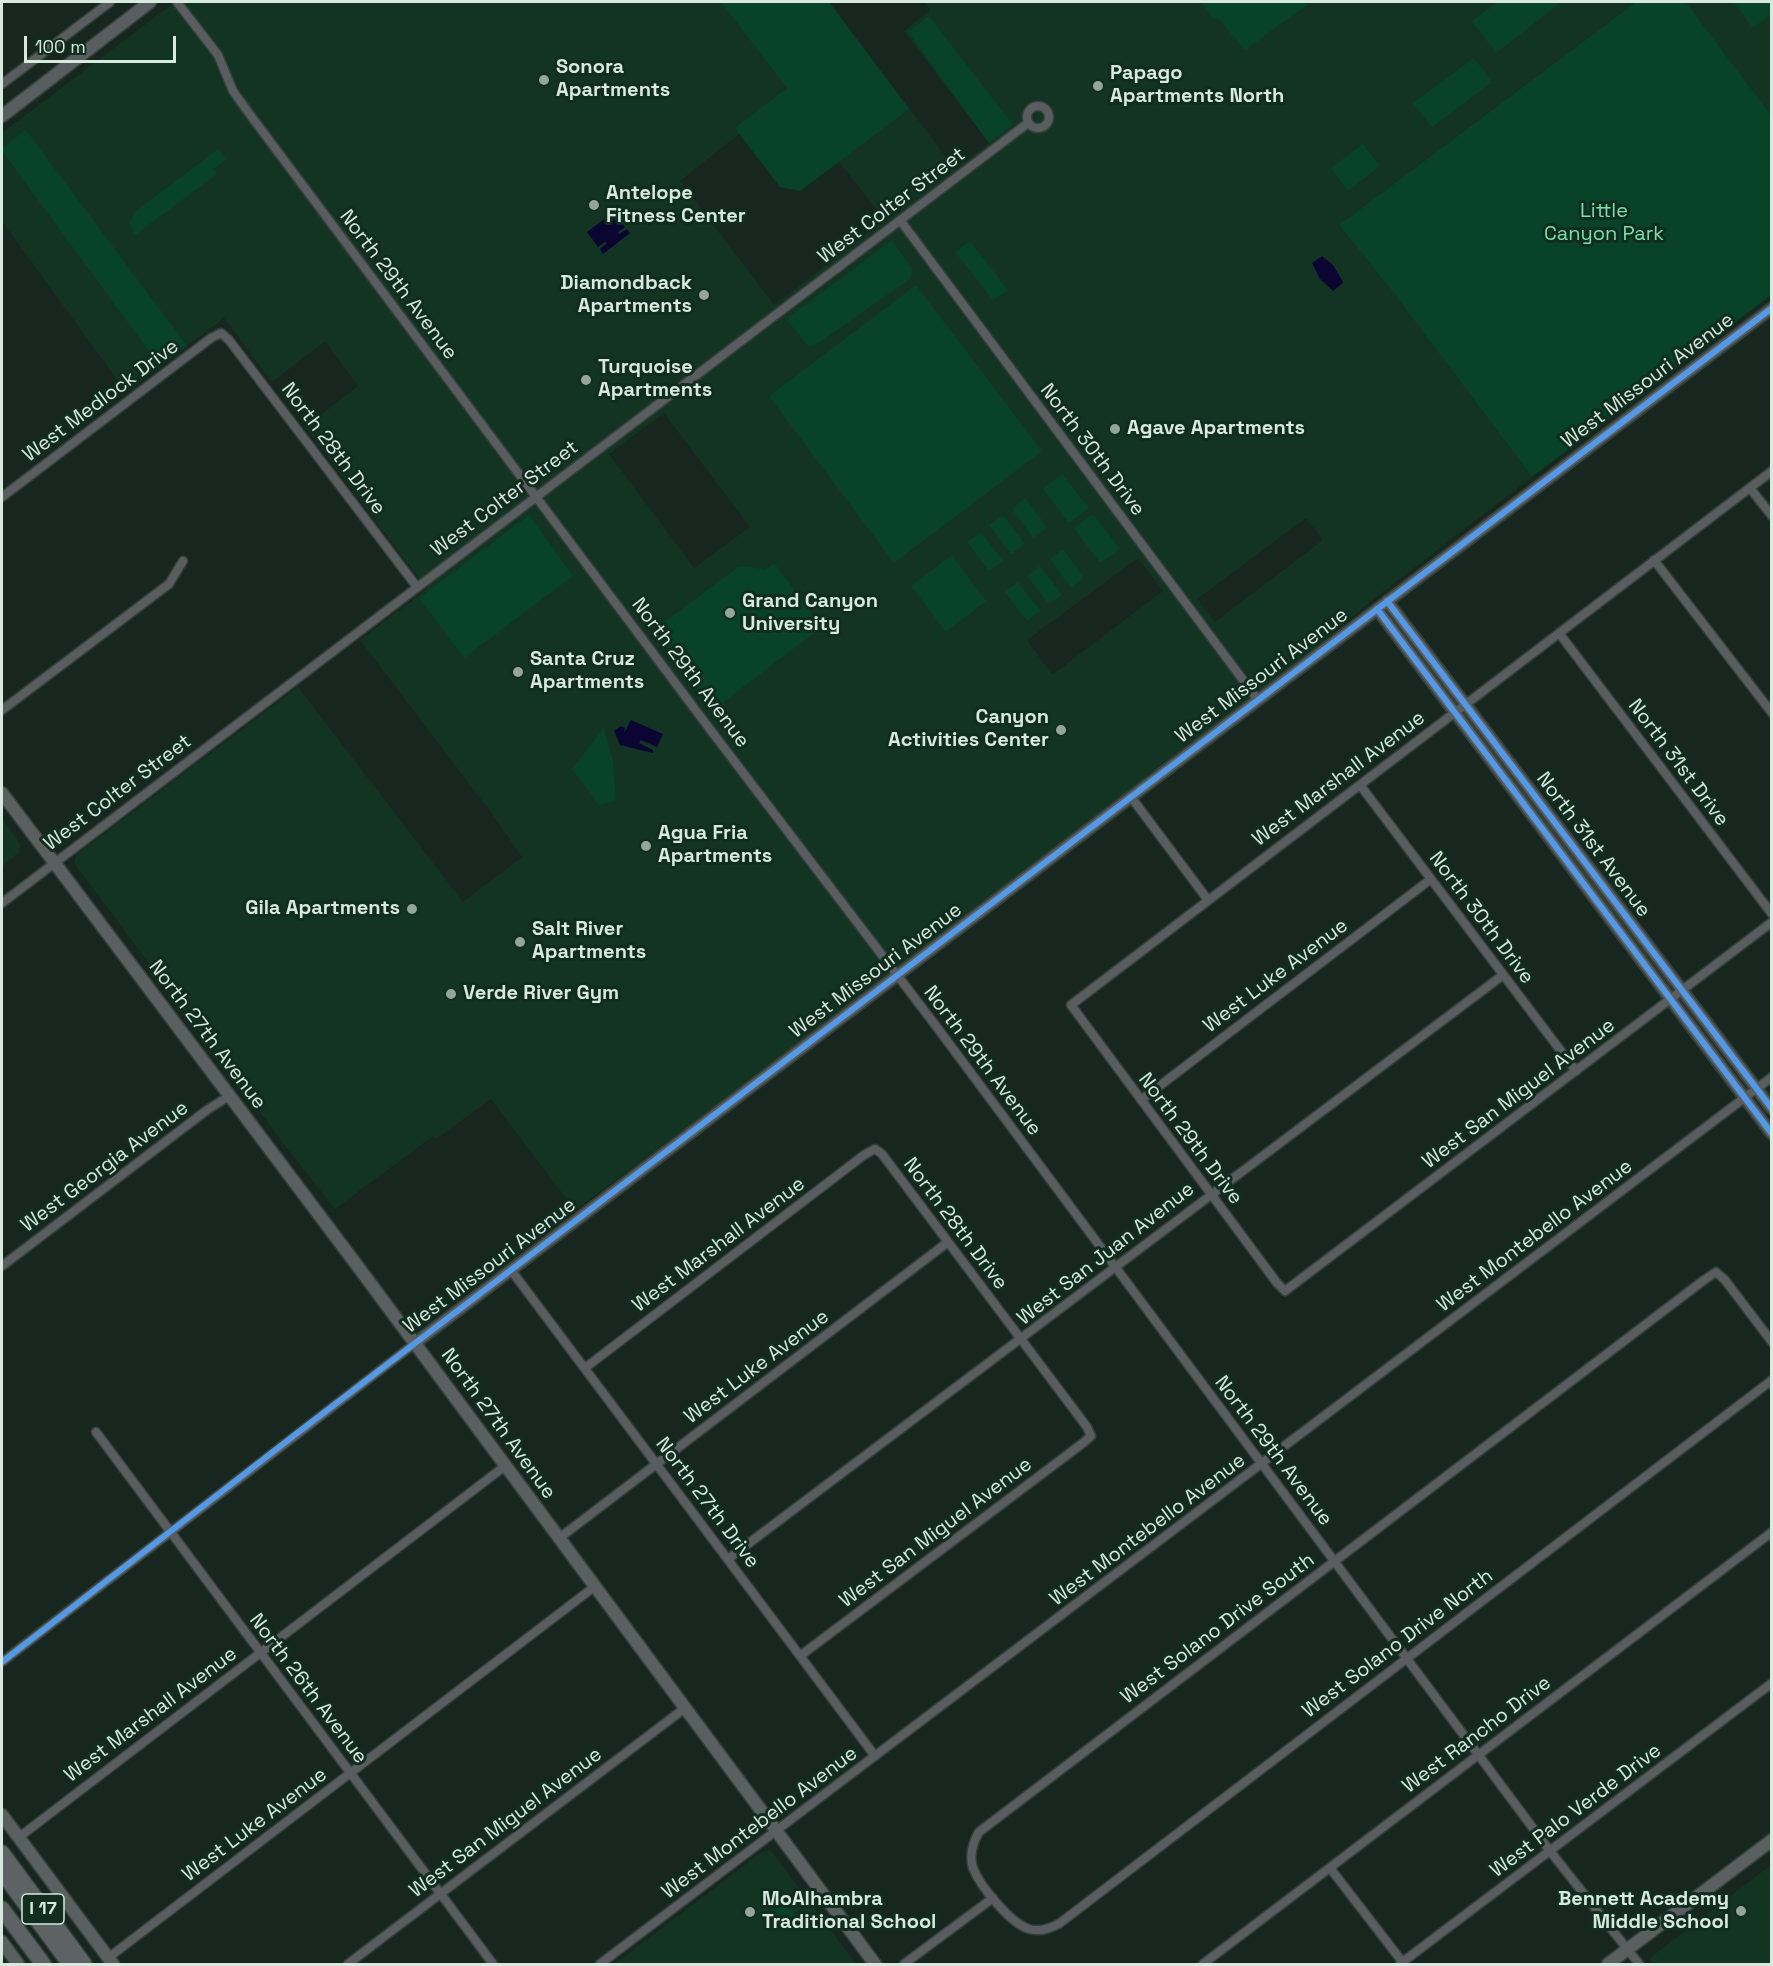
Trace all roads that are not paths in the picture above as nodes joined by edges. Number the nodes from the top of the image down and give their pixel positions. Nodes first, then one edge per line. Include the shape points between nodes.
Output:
1 (110, 2) edge
2 (150, 2) edge
3 (177, 2) edge
4 (2, 84) edge
5 (2, 116) edge
6 (1029, 123) dead end
7 (900, 220) junction
8 (1772, 308) edge
9 (221, 333) joint
10 (1772, 471) edge
11 (1750, 488) junction
12 (537, 496) junction
13 (2, 497) edge
14 (1772, 516) edge
15 (1654, 560) junction
16 (183, 561) dead end
17 (417, 587) junction
18 (1387, 601) junction
19 (1377, 609) junction
20 (1559, 633) junction
21 (1258, 700) junction
22 (1466, 704) junction
23 (2, 710) edge
24 (1455, 712) junction
25 (1772, 713) edge
26 (1360, 785) junction
27 (2, 794) edge
28 (1131, 797) junction
29 (1579, 855) junction
30 (54, 862) junction
31 (1569, 863) junction
32 (1431, 879) junction
33 (1208, 900) junction
34 (2, 903) edge
35 (1772, 914) edge
36 (1772, 922) edge
37 (897, 975) junction
38 (1503, 975) junction
39 (1682, 991) junction
40 (1670, 1000) junction
41 (1071, 1005) joint
42 (1576, 1071) junction
43 (1772, 1077) edge
44 (1756, 1088) junction
45 (229, 1096) junction
46 (1744, 1097) junction
47 (1141, 1100) junction
48 (1772, 1109) edge
49 (1772, 1134) edge
50 (875, 1149) joint
51 (1211, 1194) junction
52 (948, 1242) junction
53 (2, 1266) edge
54 (1116, 1268) junction
55 (511, 1270) junction
56 (1285, 1291) joint
57 (1022, 1340) junction
58 (1772, 1342) edge
59 (414, 1344) junction
60 (585, 1368) junction
61 (1772, 1380) edge
62 (96, 1432) dead end
63 (1091, 1436) joint
64 (657, 1464) junction
65 (1262, 1464) junction
66 (505, 1466) junction
67 (170, 1531) junction
68 (1772, 1532) edge
69 (558, 1539) junction
70 (728, 1559) junction
71 (1334, 1562) junction
72 (594, 1587) junction
73 (260, 1652) junction
74 (800, 1656) junction
75 (1406, 1658) junction
76 (2, 1662) edge
77 (1772, 1683) edge
78 (685, 1708) junction
79 (1478, 1755) junction
80 (875, 1756) junction
81 (350, 1773) junction
82 (2, 1815) edge
83 (777, 1830) junction
84 (18, 1838) junction
85 (1772, 1840) edge
86 (1550, 1851) junction
87 (2, 1852) edge
88 (1330, 1868) junction
89 (2, 1872) edge
90 (2, 1887) edge
91 (440, 1894) junction
92 (993, 1898) junction
93 (2, 1909) edge
94 (2, 1942) edge
95 (1628, 1949) junction
96 (110, 1962) edge
97 (1402, 1964) edge
98 (18, 1965) edge
99 (43, 1965) edge
100 (59, 1965) edge
101 (70, 1965) edge
102 (84, 1965) edge
103 (348, 1965) edge
104 (493, 1965) edge
105 (600, 1965) edge
106 (875, 1965) edge
107 (904, 1965) edge
108 (1203, 1965) edge
109 (1608, 1965) edge
110 (1639, 1965) edge

1 - 4 street
2 - 5 main road
3 - 12 street, North 29th Avenue via 218,55 238,98
6 - 7 street, West Colter Street
7 - 12 street, West Colter Street
7 - 21 street, North 30th Drive
8 - 18 street, West Missouri Avenue
9 - 13 street, West Medlock Drive
9 - 17 street, North 28th Drive
10 - 11 street, West Marshall Avenue
11 - 14 street
11 - 15 street, West Marshall Avenue
12 - 17 street, West Colter Street
12 - 37 street, North 29th Avenue
15 - 20 street, West Marshall Avenue
15 - 25 street
16 - 23 street via 169,584
17 - 30 street, West Colter Street
18 - 19 street, West Missouri Avenue
18 - 22 street, North 31st Avenue
19 - 21 street, West Missouri Avenue
19 - 24 street, North 31st Avenue
20 - 22 street, West Marshall Avenue
20 - 35 street, North 31st Drive
21 - 28 street, West Missouri Avenue
22 - 24 street, West Marshall Avenue
22 - 29 street, North 31st Avenue
24 - 26 street, West Marshall Avenue
24 - 31 street, North 31st Avenue
26 - 32 street, North 30th Drive
26 - 33 street, West Marshall Avenue
27 - 30 main road, North 27th Avenue
28 - 33 street
28 - 37 street, West Missouri Avenue
29 - 31 street
29 - 39 street, North 31st Avenue
30 - 34 street, West Colter Street
30 - 45 main road, North 27th Avenue
31 - 40 street, North 31st Avenue
32 - 38 street, North 30th Drive
32 - 47 street, West Luke Avenue
33 - 41 street, West Marshall Avenue
36 - 39 street, West San Miguel Avenue
37 - 54 street, North 29th Avenue
37 - 55 street, West Missouri Avenue
38 - 42 street, North 30th Drive
38 - 51 street, West San Juan Avenue
39 - 40 street, West San Miguel Avenue
39 - 44 street, North 31st Avenue
40 - 42 street, West San Miguel Avenue
40 - 46 street, North 31st Avenue
41 - 47 street, North 29th Drive
42 - 56 street, West San Miguel Avenue
43 - 44 street, West Montebello Avenue
44 - 46 street, West Montebello Avenue
44 - 48 street, North 31st Avenue
45 - 53 street, West Georgia Avenue
45 - 59 main road, North 27th Avenue
46 - 49 street, North 31st Avenue
46 - 65 street, West Montebello Avenue
47 - 51 street, North 29th Drive
50 - 52 street, North 28th Drive
50 - 60 street, West Marshall Avenue
51 - 54 street, West San Juan Avenue
51 - 56 street, North 29th Drive
52 - 57 street, North 28th Drive
52 - 64 street, West Luke Avenue
54 - 57 street, West San Juan Avenue
54 - 65 street, North 29th Avenue
55 - 59 street, West Missouri Avenue
55 - 60 street, North 27th Drive
57 - 63 street, North 28th Drive
57 - 70 street, West San Juan Avenue
58 - 71 street, West Solano Drive South via 1716,1272
59 - 66 main road, North 27th Avenue
59 - 67 street, West Missouri Avenue
60 - 64 street, North 27th Drive
61 - 75 street, West Solano Drive North
62 - 67 street, North 26th Avenue
63 - 74 street, West San Miguel Avenue
64 - 69 street, West Luke Avenue
64 - 70 street, North 27th Drive
65 - 71 street, North 29th Avenue
65 - 80 street, West Montebello Avenue
66 - 69 main road, North 27th Avenue
66 - 73 street, West Marshall Avenue
67 - 73 street, North 26th Avenue
67 - 76 street, West Missouri Avenue
68 - 79 street, West Rancho Drive
69 - 72 main road, North 27th Avenue
70 - 74 street, North 27th Drive
71 - 75 street, North 29th Avenue
71 - 92 street, West Solano Drive South via 979,1832 973,1842 973,1868
72 - 78 main road, North 27th Avenue
72 - 81 street, West Luke Avenue
73 - 81 street, North 26th Avenue
73 - 84 street, West Marshall Avenue
74 - 80 street, North 27th Drive
75 - 79 street, North 29th Avenue
75 - 92 street, West Solano Drive North via 1060,1923 1031,1930 1018,1925
77 - 86 street, West Palo Verde Drive
78 - 83 main road, North 27th Avenue
78 - 91 street, West San Miguel Avenue
79 - 86 street, North 29th Avenue
79 - 88 street, West Rancho Drive
80 - 83 street, West Montebello Avenue
81 - 91 street, North 26th Avenue
81 - 96 street, West Luke Avenue
82 - 84 main road
83 - 105 street, West Montebello Avenue
83 - 106 main road, North 27th Avenue
84 - 96 main road
85 - 95 main road
86 - 95 street, North 29th Avenue
86 - 97 street, West Palo Verde Drive
87 - 102 highway, I 17
88 - 97 street
88 - 108 street, West Rancho Drive
89 - 101 highway
90 - 100 highway
91 - 103 street, West San Miguel Avenue
91 - 104 street, North 26th Avenue
92 - 107 street
93 - 99 highway, I 17
94 - 98 main road
95 - 109 main road
95 - 110 street, North 29th Avenue

